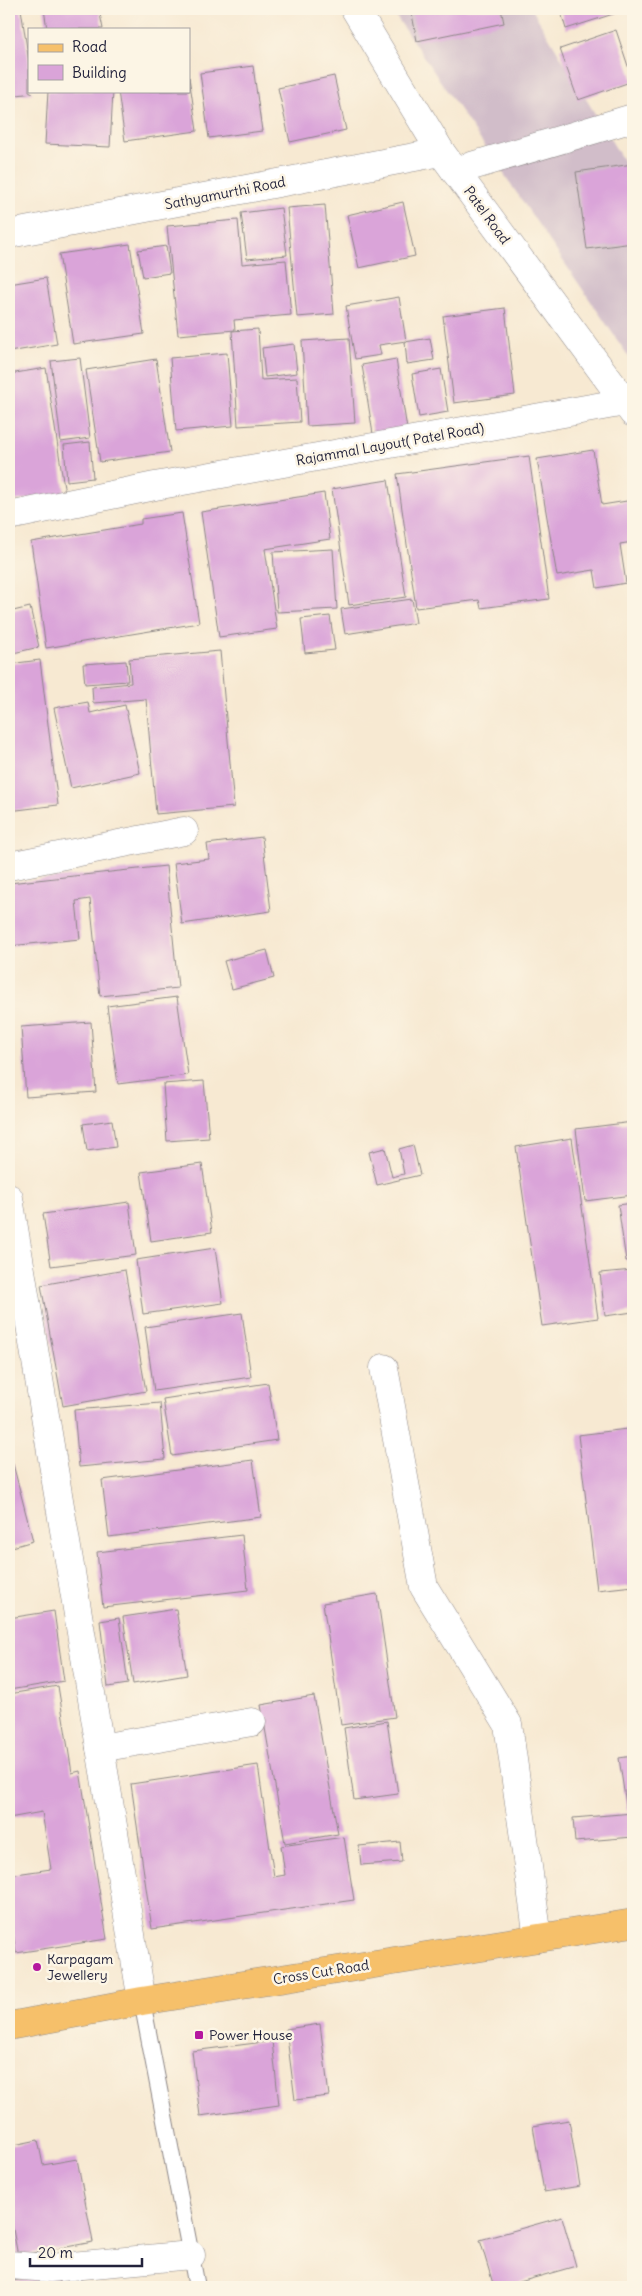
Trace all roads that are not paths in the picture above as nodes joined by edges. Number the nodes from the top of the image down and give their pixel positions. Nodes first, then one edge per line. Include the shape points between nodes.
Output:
1 (355, 9) edge
2 (633, 118) edge
3 (448, 162) junction
4 (9, 234) edge
5 (629, 407) edge
6 (9, 516) edge
7 (184, 831) dead end
8 (9, 866) edge
9 (9, 1198) edge
10 (384, 1368) dead end
11 (252, 1722) dead end
12 (100, 1748) junction
13 (633, 1923) edge
14 (538, 1938) junction
15 (142, 2001) junction
16 (9, 2026) edge
17 (191, 2255) junction
18 (9, 2265) edge
19 (197, 2287) edge

1 - 3 street, Patel Road
2 - 3 street, Sathyamurthi Road
3 - 4 street, Sathyamurthi Road
3 - 5 street, Patel Road
5 - 6 street, Rajammal Layout( Patel Road) via 155,486
7 - 8 street
9 - 12 street
10 - 14 street via 424,1587 508,1724
11 - 12 street
12 - 15 street
13 - 14 main road, Cross Cut Road
14 - 15 main road, Cross Cut Road
15 - 16 main road, Cross Cut Road
15 - 17 lane
17 - 18 street via 50,2268
17 - 19 lane

